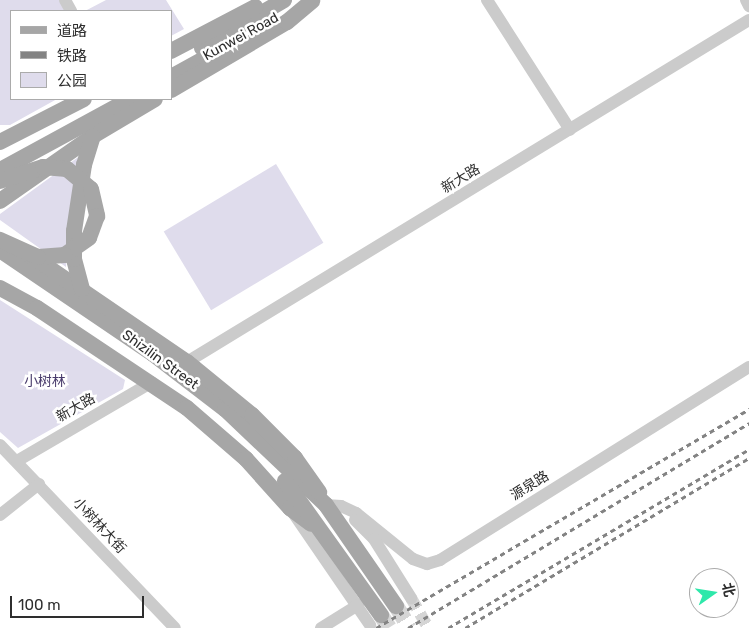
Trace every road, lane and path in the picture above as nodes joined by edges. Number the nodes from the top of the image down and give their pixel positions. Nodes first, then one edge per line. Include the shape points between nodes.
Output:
1 (270, 0) edge
2 (284, 0) edge
3 (313, 0) edge
4 (487, 0) edge
5 (746, 0) edge
6 (749, 6) edge
7 (749, 20) edge
8 (247, 29) junction
9 (172, 51) edge
10 (172, 64) edge
11 (172, 75) edge
12 (172, 89) edge
13 (82, 100) edge
14 (107, 100) edge
15 (129, 100) edge
16 (154, 100) edge
17 (570, 130) junction
18 (93, 136) junction
19 (4, 138) edge
20 (0, 159) edge
21 (0, 170) edge
22 (0, 181) edge
23 (0, 201) edge
24 (0, 235) edge
25 (0, 240) edge
26 (0, 250) edge
27 (0, 264) edge
28 (0, 288) edge
29 (82, 289) junction
30 (187, 362) junction
31 (749, 367) edge
32 (152, 382) junction
33 (0, 445) edge
34 (16, 460) junction
35 (39, 484) junction
36 (298, 497) junction
37 (326, 505) junction
38 (0, 515) edge
39 (411, 598) tunnel mouth
40 (358, 605) junction
41 (396, 606) tunnel mouth
42 (376, 620) joint
43 (175, 628) edge
44 (322, 628) edge

1 - 9 main road
2 - 8 main road, Kunwei Road
3 - 8 main road, Kunwei Road
3 - 12 main road via 263,37
4 - 17 street
5 - 6 street
7 - 17 street, 新大路
8 - 10 main road, Kunwei Road
8 - 11 main road, Kunwei Road
13 - 19 main road
14 - 20 main road
15 - 21 main road
16 - 18 main road
17 - 30 street, 新大路
18 - 23 main road
18 - 29 main road via 84,165 74,231 74,259
22 - 25 main road, bridge via 30,169 57,167 84,181 96,206 95,225 89,238 72,253 38,257
24 - 29 main road
26 - 36 main road, Shizilin Street via 189,380 225,410
27 - 36 main road, Shizilin Street via 202,400 257,450
28 - 32 main road
29 - 30 main road
30 - 37 main road via 252,416 295,458 312,479
31 - 37 street, 源泉路 via 440,560 427,564 414,559 356,512
32 - 34 street, 新大路
32 - 36 main road
33 - 34 street, 小树林大街
34 - 35 street, 小树林大街
35 - 38 street
35 - 43 street, 小树林大街
36 - 37 main road
36 - 40 street
36 - 42 main road
37 - 39 street via 353,518 374,540
37 - 41 main road
40 - 42 street
40 - 44 street

